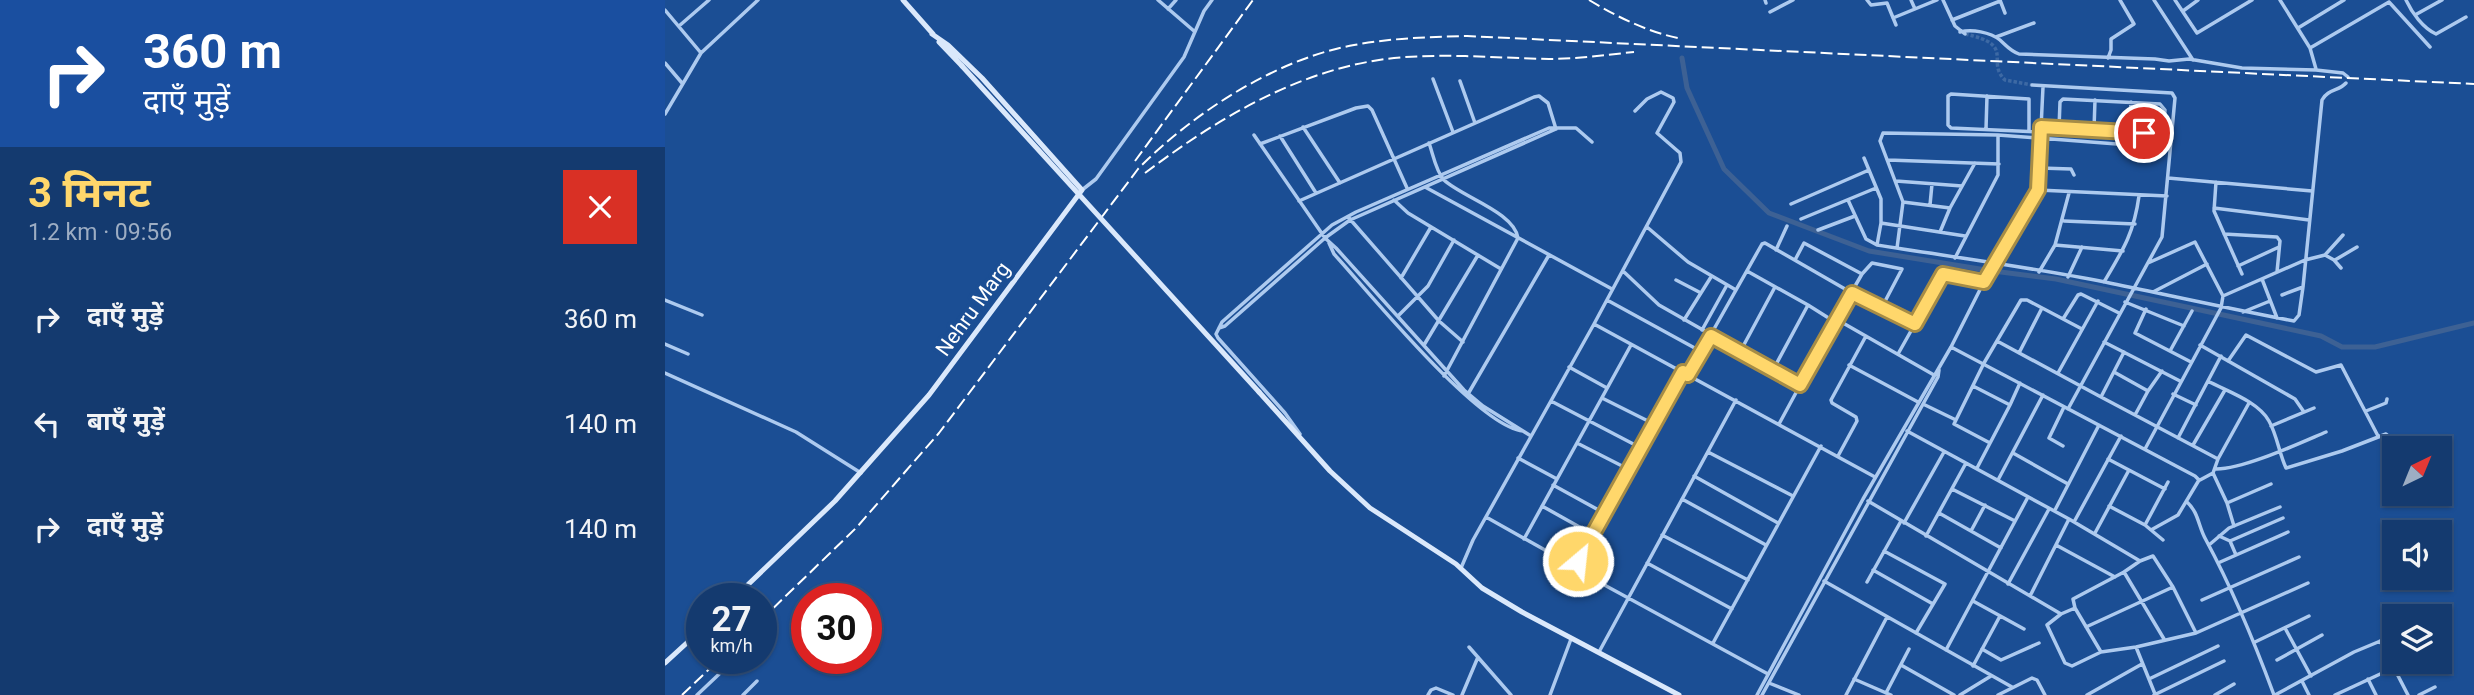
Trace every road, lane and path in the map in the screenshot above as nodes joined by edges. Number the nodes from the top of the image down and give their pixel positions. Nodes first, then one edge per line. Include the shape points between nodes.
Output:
1 (709, 0) edge
2 (758, 0) edge
3 (903, 0) edge
4 (1159, 0) edge
5 (1175, 0) edge
6 (1212, 0) edge
7 (1793, 0) edge
8 (1867, 0) edge
9 (1912, 0) edge
10 (1937, 0) edge
11 (1943, 0) edge
12 (2000, 0) edge
13 (2120, 0) edge
14 (2154, 0) edge
15 (2175, 0) edge
16 (2198, 0) edge
17 (2252, 0) edge
18 (2280, 0) edge
19 (2344, 0) edge
20 (2406, 0) edge
21 (2442, 0) edge
22 (2388, 1) edge
23 (1168, 9) junction
24 (1915, 9) junction
25 (665, 10) edge
26 (1770, 12) dead end
27 (2183, 12) junction
28 (2005, 13) dead end
29 (2415, 15) junction
30 (2466, 17) dead end
31 (1893, 18) junction
32 (1952, 20) junction
33 (2033, 23) dead end
34 (1896, 25) dead end
35 (679, 26) junction
36 (2297, 29) junction
37 (1194, 31) junction
38 (932, 34) junction
39 (1996, 37) junction
40 (2430, 47) dead end
41 (2310, 48) junction
42 (701, 52) junction
43 (2108, 58) junction
44 (2194, 61) junction
45 (665, 63) edge
46 (2316, 69) junction
47 (1433, 79) dead end
48 (1460, 81) dead end
49 (682, 83) junction
50 (2032, 86) tunnel mouth
51 (2043, 87) junction
52 (1987, 96) junction
53 (2095, 100) junction
54 (2131, 102) junction
55 (1635, 111) dead end
56 (665, 114) edge
57 (1475, 123) junction
58 (1303, 127) junction
59 (2059, 128) junction
60 (1556, 129) junction
61 (1986, 129) junction
62 (2041, 129) junction
63 (2094, 130) junction
64 (2029, 131) junction
65 (1453, 132) junction
66 (2129, 132) junction
67 (1254, 135) dead end
68 (1998, 135) junction
69 (1280, 136) junction
70 (2041, 139) junction
71 (1592, 142) dead end
72 (1429, 143) junction
73 (1260, 144) junction
74 (2169, 148) junction
75 (1864, 158) dead end
76 (1394, 159) junction
77 (1888, 160) junction
78 (1975, 163) junction
79 (1999, 164) junction
80 (2040, 168) junction
81 (1869, 170) junction
82 (2074, 175) dead end
83 (1442, 177) junction
84 (2168, 178) junction
85 (1896, 181) junction
86 (2216, 182) junction
87 (1340, 183) junction
88 (1932, 184) junction
89 (1962, 186) junction
90 (1425, 187) junction
91 (1876, 188) junction
92 (1081, 190) junction
93 (2038, 190) junction
94 (1409, 191) junction
95 (2312, 191) junction
96 (2069, 192) junction
97 (1316, 193) junction
98 (2139, 196) junction
99 (2167, 196) junction
100 (1394, 200) junction
101 (1847, 200) junction
102 (1299, 201) junction
103 (1903, 202) junction
104 (1791, 204) dead end
105 (1930, 205) junction
106 (1950, 208) junction
107 (2214, 208) junction
108 (1855, 216) junction
109 (1349, 218) junction
110 (1801, 219) dead end
111 (2309, 220) junction
112 (2063, 221) junction
113 (1881, 223) junction
114 (2135, 224) junction
115 (1900, 225) junction
116 (1787, 226) dead end
117 (1431, 227) junction
118 (1647, 227) junction
119 (1818, 230) dead end
120 (1940, 232) junction
121 (2224, 233) junction
122 (2343, 235) dead end
123 (1323, 236) junction
124 (1808, 236) dead end
125 (1965, 236) junction
126 (1518, 238) junction
127 (1454, 240) junction
128 (1329, 243) junction
129 (1804, 243) junction
130 (1877, 244) junction
131 (2055, 245) junction
132 (2082, 247) junction
133 (2279, 247) junction
134 (2357, 247) dead end
135 (1897, 248) junction
136 (1776, 250) junction
137 (2123, 251) junction
138 (1478, 255) junction
139 (1549, 255) junction
140 (2325, 255) junction
141 (1955, 258) junction
142 (1795, 260) junction
143 (2305, 260) junction
144 (2335, 260) junction
145 (1994, 262) junction
146 (2147, 263) junction
147 (2207, 264) junction
148 (2238, 266) junction
149 (2341, 268) dead end
150 (1501, 269) junction
151 (1623, 271) junction
152 (1747, 271) junction
153 (2039, 272) junction
154 (2277, 272) junction
155 (1862, 274) junction
156 (2242, 274) dead end
157 (2068, 276) junction
158 (1711, 277) junction
159 (1401, 278) junction
160 (2262, 279) junction
161 (1676, 280) dead end
162 (1984, 282) junction
163 (2104, 282) junction
164 (1727, 285) junction
165 (1775, 287) junction
166 (2303, 287) junction
167 (1612, 289) junction
168 (2132, 289) junction
169 (1736, 290) junction
170 (1701, 293) junction
171 (1852, 293) junction
172 (2151, 293) junction
173 (2282, 295) dead end
174 (2223, 296) junction
175 (1419, 297) junction
176 (665, 300) edge
177 (1607, 300) junction
178 (2098, 301) junction
179 (2126, 301) junction
180 (2270, 301) junction
181 (1808, 305) junction
182 (1882, 307) junction
183 (2042, 307) junction
184 (2147, 309) junction
185 (2220, 310) junction
186 (2192, 311) dead end
187 (2243, 312) junction
188 (2119, 313) junction
189 (702, 315) dead end
190 (1398, 316) junction
191 (1826, 317) dead end
192 (2063, 318) junction
193 (2277, 318) junction
194 (1836, 319) junction
195 (1684, 320) junction
196 (1439, 321) junction
197 (1594, 324) junction
198 (1915, 324) junction
199 (2184, 326) junction
200 (2082, 329) junction
201 (1702, 330) junction
202 (1865, 335) junction
203 (1711, 336) junction
204 (1997, 341) junction
205 (1464, 342) junction
206 (2104, 342) junction
207 (665, 344) edge
208 (1631, 344) junction
209 (1424, 345) junction
210 (2200, 345) junction
211 (1951, 347) junction
212 (2170, 351) junction
213 (1702, 352) junction
214 (1740, 352) junction
215 (2019, 352) junction
216 (2124, 352) junction
217 (688, 354) dead end
218 (1898, 354) junction
219 (2221, 356) junction
220 (2228, 361) junction
221 (2191, 362) junction
222 (1984, 363) junction
223 (1849, 365) junction
224 (1569, 367) junction
225 (1940, 368) junction
226 (1773, 370) junction
227 (2162, 371) junction
228 (2114, 372) junction
229 (665, 373) edge
230 (2058, 373) junction
231 (1446, 374) junction
232 (1686, 374) junction
233 (1934, 374) junction
234 (2180, 381) junction
235 (2208, 381) junction
236 (2020, 383) junction
237 (1800, 385) junction
238 (2081, 385) junction
239 (1973, 386) junction
240 (1607, 388) junction
241 (2225, 390) junction
242 (2148, 391) junction
243 (1468, 394) junction
244 (2173, 394) junction
245 (2043, 395) junction
246 (2101, 397) junction
247 (1602, 398) junction
248 (2387, 399) dead end
249 (1736, 400) junction
250 (1551, 401) junction
251 (1920, 403) junction
252 (2249, 403) junction
253 (2010, 405) junction
254 (2196, 405) junction
255 (2066, 407) junction
256 (2314, 408) dead end
257 (2365, 411) junction
258 (2304, 412) junction
259 (2135, 415) junction
260 (1589, 420) junction
261 (1956, 420) junction
262 (1654, 424) junction
263 (1779, 424) junction
264 (2099, 425) junction
265 (2271, 426) junction
266 (2156, 427) junction
267 (1523, 431) junction
268 (1907, 431) junction
269 (2326, 432) dead end
270 (1531, 436) junction
271 (2121, 436) junction
272 (2378, 436) junction
273 (2390, 436) edge
274 (2178, 438) junction
275 (1577, 443) junction
276 (1990, 443) junction
277 (2193, 445) junction
278 (1821, 446) junction
279 (2063, 446) dead end
280 (1641, 448) junction
281 (2145, 449) junction
282 (1944, 451) junction
283 (1708, 452) junction
284 (2279, 452) junction
285 (1313, 453) junction
286 (2013, 453) junction
287 (1838, 456) junction
288 (1518, 458) junction
289 (2108, 459) junction
290 (2218, 459) junction
291 (1966, 463) junction
292 (1629, 469) junction
293 (1977, 469) junction
294 (2129, 470) junction
295 (2214, 471) junction
296 (860, 473) junction
297 (1694, 476) junction
298 (1876, 477) junction
299 (1557, 479) junction
300 (1998, 480) junction
301 (2200, 480) junction
302 (2168, 482) dead end
303 (2068, 484) junction
304 (2271, 484) dead end
305 (1553, 485) junction
306 (1952, 489) junction
307 (2165, 489) junction
308 (1793, 496) junction
309 (2028, 497) junction
310 (1682, 499) junction
311 (1868, 501) junction
312 (2186, 502) junction
313 (2227, 503) junction
314 (1985, 505) junction
315 (1542, 506) junction
316 (2109, 506) junction
317 (2280, 507) dead end
318 (2052, 509) junction
319 (1604, 513) junction
320 (1939, 513) junction
321 (1486, 517) junction
322 (2283, 518) dead end
323 (2069, 519) junction
324 (2015, 521) junction
325 (1903, 522) junction
326 (2074, 522) junction
327 (1778, 523) junction
328 (2145, 525) junction
329 (2234, 526) junction
330 (2151, 530) junction
331 (1971, 531) junction
332 (2288, 532) dead end
333 (1592, 534) junction
334 (2095, 534) junction
335 (1662, 535) junction
336 (1926, 536) junction
337 (2220, 536) junction
338 (1524, 539) junction
339 (2164, 540) dead end
340 (2230, 541) junction
341 (1766, 545) junction
342 (2056, 545) junction
343 (2209, 545) junction
344 (2001, 548) junction
345 (1884, 551) junction
346 (2236, 556) junction
347 (2299, 557) dead end
348 (2140, 561) junction
349 (1647, 563) junction
350 (2218, 563) junction
351 (1461, 568) junction
352 (1577, 568) junction
353 (1873, 570) junction
354 (1988, 572) junction
355 (2124, 572) junction
356 (2115, 577) junction
357 (1748, 580) junction
358 (1824, 581) junction
359 (1867, 582) dead end
360 (750, 583) edge
361 (2308, 583) dead end
362 (2008, 584) junction
363 (2173, 587) junction
364 (2230, 588) junction
365 (2030, 596) junction
366 (1627, 598) junction
367 (2202, 600) dead end
368 (1973, 601) junction
369 (2143, 603) junction
370 (1933, 604) junction
371 (2075, 608) junction
372 (1733, 609) junction
373 (2242, 612) junction
374 (2061, 614) junction
375 (2000, 616) junction
376 (2309, 616) dead end
377 (1887, 617) junction
378 (2086, 627) junction
379 (2285, 628) junction
380 (2024, 629) dead end
381 (1916, 633) junction
382 (2196, 633) junction
383 (2322, 635) dead end
384 (1571, 639) junction
385 (2165, 640) junction
386 (2380, 641) joint
387 (2255, 642) junction
388 (1713, 643) junction
389 (2039, 643) dead end
390 (686, 644) edge
391 (2382, 645) edge
392 (2218, 646) dead end
393 (1469, 647) dead end
394 (2136, 648) junction
395 (1909, 649) dead end
396 (1982, 649) junction
397 (2297, 649) junction
398 (1946, 650) junction
399 (2101, 652) junction
400 (1598, 653) junction
401 (1478, 657) junction
402 (2277, 660) dead end
403 (2224, 661) dead end
404 (665, 663) edge
405 (2143, 664) junction
406 (1901, 665) junction
407 (1973, 666) junction
408 (2382, 673) edge
409 (719, 674) edge
410 (1769, 674) junction
411 (2398, 674) edge
412 (1992, 676) junction
413 (2311, 676) junction
414 (1854, 679) junction
415 (2368, 679) junction
416 (2149, 680) junction
417 (757, 681) dead end
418 (2302, 681) junction
419 (1769, 683) junction
420 (2234, 684) dead end
421 (2012, 687) junction
422 (2434, 687) dead end
423 (2006, 693) edge
424 (2345, 693) edge
425 (1509, 694) edge
426 (1888, 694) edge
427 (697, 695) edge
428 (743, 695) edge
429 (1428, 695) edge
430 (1453, 695) edge
431 (1462, 695) edge
432 (1550, 695) edge
433 (1679, 695) edge
434 (1760, 695) edge
435 (1799, 695) edge
436 (1846, 695) edge
437 (1954, 695) edge
438 (1960, 695) edge
439 (1998, 695) edge
440 (2045, 695) edge
441 (2087, 695) edge
442 (2155, 695) edge
443 (2215, 695) edge
444 (2275, 695) edge
445 (2309, 695) edge
446 (2335, 695) edge
447 (2376, 695) edge
448 (2408, 695) edge
449 (2419, 695) edge

1 - 35 street
2 - 42 street
3 - 38 street
4 - 23 street
5 - 23 street
6 - 37 street
7 - 26 street
8 - 31 street via 1871,5 1887,3
9 - 24 street
10 - 24 street
11 - 32 street
12 - 28 street
12 - 32 street
13 - 43 street via 2134,24 2111,39
14 - 44 street
15 - 27 street
16 - 27 street
17 - 27 street via 2197,33
18 - 36 street
19 - 36 street
20 - 29 street
21 - 29 street
22 - 40 street
22 - 41 street
23 - 37 street
24 - 31 street
25 - 35 street
29 - 30 street via 2436,34
31 - 34 street
32 - 39 street via 1963,33 1971,30
33 - 39 street
35 - 42 street
36 - 41 street
37 - 92 street via 1184,57 1096,179
38 - 92 street via 982,78
38 - 285 street, bridge
39 - 43 street via 2019,54
41 - 46 street
42 - 49 street
43 - 44 street
44 - 46 street via 2242,68
45 - 49 street
46 - 95 street via 2343,73 2347,80 2322,100
47 - 65 street
48 - 57 street
49 - 56 street
50 - 51 street
51 - 62 street
51 - 74 street via 2172,93
52 - 61 street
52 - 61 street via 1948,96 1951,128
52 - 64 street via 2029,99
53 - 54 street
53 - 59 street via 2063,99
53 - 63 street
54 - 66 street
54 - 66 street via 2160,104 2165,110 2162,133
55 - 118 street via 1661,92 1673,98 1657,133 1680,153 1681,162
57 - 60 street via 1539,96 1548,103
57 - 65 street
58 - 69 street
58 - 76 street via 1368,106
58 - 87 street
59 - 62 street
59 - 63 street
60 - 71 street via 1576,128
60 - 83 street via 1545,129
61 - 64 street
62 - 64 street
62 - 70 street
63 - 66 street
65 - 72 street
67 - 73 street
68 - 70 street
68 - 77 street via 1883,133 1880,141
68 - 79 street
69 - 73 street
69 - 97 street
70 - 74 street
70 - 80 street
72 - 76 street
72 - 83 street
73 - 102 street
74 - 84 street
75 - 81 street
76 - 87 street
76 - 94 street
77 - 78 street
77 - 85 street
78 - 79 street
78 - 89 street
79 - 125 street via 1998,175
80 - 82 street via 2071,169
80 - 93 street
81 - 91 street
81 - 104 street
83 - 90 street
83 - 94 street
83 - 126 street via 1508,222
84 - 86 street
84 - 99 street
85 - 88 street
85 - 103 street
86 - 95 street
86 - 107 street
87 - 97 street
88 - 89 street
88 - 105 street
89 - 106 street
90 - 94 street
90 - 126 street
91 - 101 street
91 - 113 street
92 - 296 street, Nehru Marg via 938,384
93 - 96 street
93 - 145 street
94 - 100 street
94 - 109 street
95 - 111 street
96 - 98 street
96 - 112 street
97 - 102 street
98 - 99 street
98 - 114 street
99 - 146 street via 2162,237
100 - 109 street
100 - 117 street
101 - 108 street
101 - 110 street
102 - 123 street
103 - 105 street
103 - 115 street
105 - 106 street
106 - 120 street
107 - 111 street
107 - 121 street
108 - 119 street
108 - 130 street via 1866,239
109 - 123 street
109 - 159 street
111 - 143 street
112 - 114 street
112 - 131 street
113 - 115 street
113 - 130 street
114 - 137 street
115 - 120 street
115 - 135 street
116 - 136 street
117 - 127 street
117 - 159 street
118 - 151 street
118 - 158 street
120 - 125 street
121 - 133 street via 2277,237
121 - 148 street
122 - 140 street
123 - 128 street
123 - 285 street via 1239,306 1216,334 1285,413
124 - 129 street
125 - 141 street
126 - 139 street
126 - 150 street
127 - 138 street
127 - 175 street
128 - 190 street
128 - 231 street via 1334,254
129 - 142 street
129 - 155 street
130 - 135 street
131 - 132 street
131 - 153 street
132 - 137 street
132 - 157 street
133 - 148 street
133 - 154 street
134 - 144 street
135 - 141 street
136 - 142 street
136 - 152 street via 1762,244
137 - 163 street
138 - 150 street
138 - 196 street
139 - 167 street
139 - 243 street
140 - 143 street
140 - 144 street
141 - 145 street
142 - 171 street
143 - 154 street
143 - 166 street
144 - 149 street
145 - 153 street
145 - 162 street
146 - 147 street via 2193,241
146 - 168 street
147 - 172 street
147 - 174 street
148 - 156 street
150 - 205 street
151 - 167 street
151 - 195 street via 1659,305
152 - 165 street
152 - 169 street
153 - 157 street
154 - 160 street
155 - 171 street
155 - 182 street via 1872,263 1902,269
157 - 163 street
158 - 164 street
158 - 170 street
159 - 175 street
160 - 174 street
160 - 180 street
161 - 170 street
162 - 198 street via 1943,274
162 - 211 street
163 - 168 street
164 - 169 street
164 - 201 street
165 - 181 street
165 - 214 street
166 - 173 street
166 - 193 street via 2299,316 2294,321
167 - 177 street
168 - 172 street
168 - 179 street
169 - 203 street
170 - 195 street
171 - 182 street
171 - 194 street
172 - 185 street
174 - 185 street
175 - 190 street
175 - 196 street
176 - 189 street
177 - 197 street
177 - 213 street
178 - 188 street
178 - 192 street via 2078,295
178 - 200 street
179 - 184 street
179 - 188 street
180 - 187 street
180 - 193 street
181 - 191 street
181 - 226 street
182 - 198 street
183 - 192 street
183 - 204 street via 2023,299
183 - 215 street
184 - 199 street
184 - 212 street via 2135,333
185 - 187 street
185 - 210 street
186 - 199 street
187 - 193 street
188 - 206 street
190 - 209 street
192 - 200 street
194 - 202 street
194 - 237 street
195 - 201 street
196 - 205 street
196 - 209 street
197 - 208 street
197 - 224 street
198 - 218 street
199 - 212 street
200 - 230 street
201 - 203 street
202 - 218 street
202 - 223 street
203 - 213 street
203 - 214 street
204 - 215 street
204 - 222 street
205 - 231 street
206 - 216 street
206 - 238 street
207 - 217 street
208 - 232 street
208 - 240 street
209 - 231 street
210 - 219 street
210 - 221 street
211 - 222 street
211 - 225 street
212 - 221 street
213 - 232 street
214 - 226 street
215 - 230 street
216 - 227 street
216 - 228 street
218 - 233 street
219 - 220 street
219 - 235 street
220 - 257 street via 2246,335 2315,372 2340,365
220 - 258 street via 2295,398
221 - 234 street
222 - 236 street
222 - 239 street
223 - 251 street
223 - 287 street via 1831,401 1857,421
224 - 240 street
224 - 250 street
225 - 233 street
225 - 251 street
226 - 237 street
227 - 234 street
227 - 242 street
228 - 242 street
228 - 246 street
229 - 296 street via 796,432
230 - 238 street
231 - 243 street
231 - 267 street via 1478,407
232 - 249 street
232 - 262 street
233 - 251 street
234 - 244 street
235 - 241 street
235 - 254 street
236 - 245 street
236 - 253 street
237 - 263 street
238 - 246 street
238 - 255 street
239 - 253 street
239 - 261 street
240 - 247 street
241 - 252 street
241 - 277 street
242 - 259 street
243 - 267 street
244 - 254 street
244 - 266 street
245 - 255 street
245 - 286 street
246 - 259 street
247 - 260 street
247 - 262 street
248 - 257 street
249 - 263 street
249 - 283 street
250 - 260 street
250 - 270 street
251 - 261 street
251 - 268 street
251 - 298 street
252 - 265 street
252 - 290 street
253 - 276 street
254 - 274 street
255 - 264 street
255 - 279 street via 2049,436
256 - 258 street
257 - 272 street
258 - 265 street
259 - 266 street
260 - 275 street
260 - 280 street
261 - 276 street via 1954,424
262 - 280 street
263 - 278 street
264 - 271 street
264 - 303 street
265 - 284 street
266 - 274 street
266 - 281 street
267 - 270 street
268 - 282 street
268 - 311 street
269 - 284 street
270 - 288 street
271 - 281 street
271 - 289 street
272 - 273 street
272 - 284 street via 2288,468
274 - 277 street
275 - 292 street
275 - 299 street
276 - 293 street
277 - 290 street
278 - 287 street
278 - 308 street
280 - 292 street
281 - 301 street
282 - 291 street
282 - 325 street
283 - 297 street
283 - 308 street
284 - 295 street
285 - 351 street via 1370,508
286 - 300 street
286 - 303 street
287 - 298 street
288 - 299 street
288 - 321 street
289 - 294 street
289 - 326 street
290 - 295 street
291 - 293 street
291 - 306 street
292 - 319 street
293 - 300 street
294 - 307 street
294 - 316 street
295 - 301 street
295 - 313 street
296 - 360 street, Nehru Marg
297 - 310 street
297 - 327 street
298 - 410 street
299 - 305 street
300 - 309 street
301 - 312 street
302 - 307 street
303 - 318 street
304 - 313 street
305 - 315 street
305 - 319 street
306 - 314 street
306 - 320 street
307 - 328 street
308 - 327 street
309 - 318 street
309 - 324 street
310 - 335 street
310 - 341 street
311 - 325 street
311 - 358 street
312 - 330 street via 2178,515
312 - 343 street via 2197,513
313 - 329 street
314 - 324 street
314 - 331 street
315 - 333 street
315 - 338 street
316 - 328 street
316 - 334 street
317 - 329 street
318 - 323 street
318 - 362 street
319 - 333 street
320 - 331 street
320 - 336 street
321 - 338 street
321 - 351 street
322 - 340 street
323 - 326 street
323 - 342 street
324 - 344 street
325 - 336 street
325 - 345 street
326 - 334 street
327 - 341 street
328 - 330 street
329 - 337 street
330 - 339 street
331 - 344 street
332 - 346 street
333 - 352 street
334 - 348 street
335 - 349 street
335 - 357 street
336 - 354 street
337 - 340 street
337 - 343 street
338 - 352 street
340 - 346 street
341 - 357 street
342 - 356 street
342 - 365 street
343 - 350 street
344 - 354 street
345 - 353 street
345 - 370 street via 1945,584
346 - 350 street
347 - 364 street
348 - 355 street
348 - 363 street via 2153,556
349 - 366 street
349 - 372 street
350 - 364 street
351 - 384 street via 1482,588
352 - 366 street
353 - 359 street
353 - 370 street
354 - 362 street
354 - 368 street
355 - 356 street
355 - 369 street
356 - 371 street via 2073,599
357 - 372 street
358 - 377 street
358 - 419 street
361 - 373 street
362 - 365 street
363 - 369 street
363 - 382 street
364 - 367 street
364 - 373 street
365 - 374 street
366 - 388 street
366 - 400 street
368 - 375 street
368 - 398 street
369 - 378 street
369 - 385 street
370 - 381 street
371 - 374 street
371 - 378 street
372 - 388 street
373 - 382 street
373 - 387 street
374 - 399 street via 2047,625 2065,663 2071,666
375 - 380 street
375 - 396 street
376 - 379 street
377 - 381 street
377 - 414 street
378 - 399 street
379 - 387 street
379 - 397 street
381 - 398 street
382 - 385 street
383 - 397 street
384 - 400 street
384 - 432 street
385 - 394 street
386 - 391 street
386 - 413 street
387 - 444 street
388 - 410 street
389 - 396 street via 2005,660
390 - 404 street
392 - 416 street
393 - 401 street
394 - 399 street
394 - 405 street
395 - 406 street
396 - 407 street
397 - 402 street
397 - 413 street
398 - 407 street
400 - 433 street
401 - 425 street
401 - 431 street
403 - 442 street
405 - 416 street
405 - 441 street
406 - 426 street
406 - 437 street
407 - 412 street
408 - 415 street
409 - 427 street
410 - 434 street
411 - 448 street
412 - 421 street
412 - 438 street
413 - 418 street
414 - 426 street
414 - 436 street
415 - 424 street
415 - 447 street
416 - 442 street
417 - 428 street
418 - 444 street
418 - 445 street
419 - 434 street
419 - 435 street
420 - 443 street
421 - 423 street
421 - 440 street via 2035,678
422 - 449 street
423 - 439 street
424 - 446 street
429 - 430 street via 1436,688

